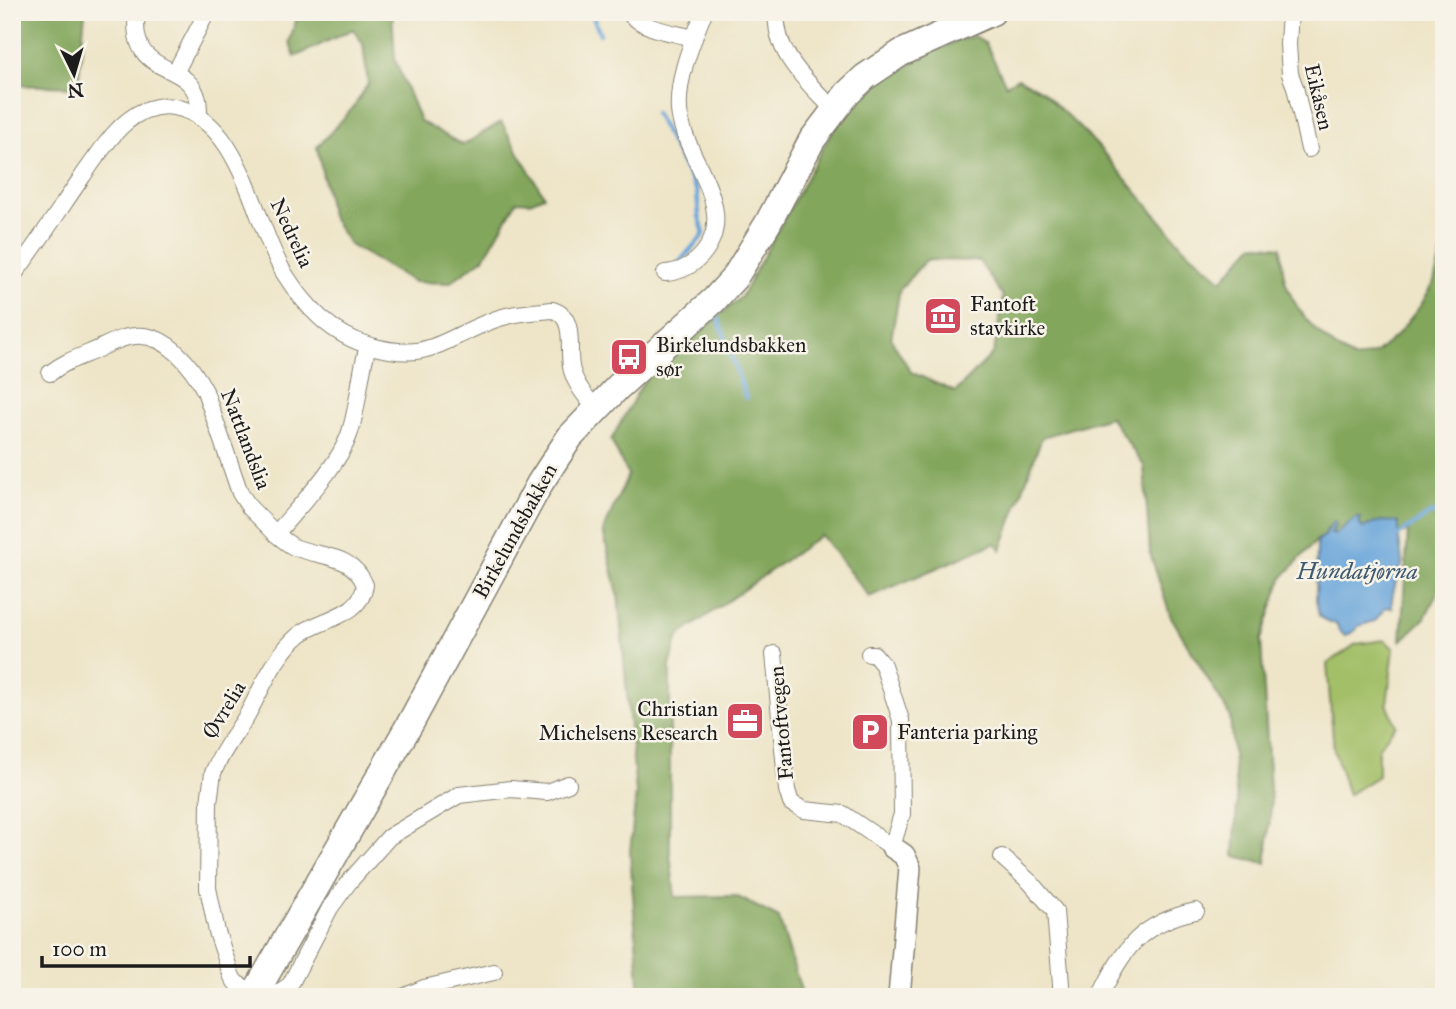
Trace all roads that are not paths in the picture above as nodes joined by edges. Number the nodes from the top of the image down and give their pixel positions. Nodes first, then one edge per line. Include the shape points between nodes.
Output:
1 (137, 12) edge
2 (207, 12) edge
3 (628, 12) edge
4 (704, 12) edge
5 (778, 12) edge
6 (992, 12) edge
7 (1290, 12) edge
8 (694, 38) junction
9 (175, 73) junction
10 (834, 109) junction
11 (200, 117) junction
12 (1309, 149) dead end
13 (665, 273) dead end
14 (12, 277) edge
15 (368, 346) junction
16 (50, 373) dead end
17 (596, 409) junction
18 (276, 534) junction
19 (774, 654) dead end
20 (869, 654) dead end
21 (568, 784) dead end
22 (892, 847) junction
23 (1002, 857) dead end
24 (1196, 911) dead end
25 (494, 972) dead end
26 (260, 996) edge
27 (403, 997) edge
28 (900, 997) edge
29 (1062, 997) edge
30 (1100, 997) edge

1 - 9 street, Nedrelia via 140,49
2 - 9 street
3 - 8 street via 654,28
4 - 8 street
5 - 10 street via 784,49 808,85
6 - 10 main road, Birkelundsbakken via 901,53 865,77
7 - 12 street, Eikåsen via 1290,74
8 - 13 street via 680,84 679,114 687,144 711,193 715,231 699,258 686,268
9 - 11 street, Nedrelia via 195,91
10 - 17 main road, Birkelundsbakken via 735,277
11 - 14 street via 183,108 155,107 124,124
11 - 15 street, Nedrelia via 238,166 282,270 307,306 332,328
15 - 17 street via 424,351 504,316 553,310 567,322 572,373
15 - 18 street, Nattlandslia via 349,436
16 - 18 street, Nattlandslia via 65,362 124,338 147,336 167,345 205,391 240,493
17 - 26 main road, Birkelundsbakken via 570,437 540,483
18 - 26 street, Øvrelia via 292,546 347,562 365,585 356,605 316,624 288,646 213,773 207,876 211,909 232,978
19 - 22 street, Fantoftvegen via 791,803 804,810 843,814
20 - 22 street via 883,665 901,720 902,814
21 - 26 street via 547,792 511,789 459,796 389,837 330,908 290,985
22 - 28 street, Fantoftvegen via 904,855 910,868
23 - 29 street via 1055,911
24 - 30 street via 1163,921 1136,939 1116,964
25 - 27 street

